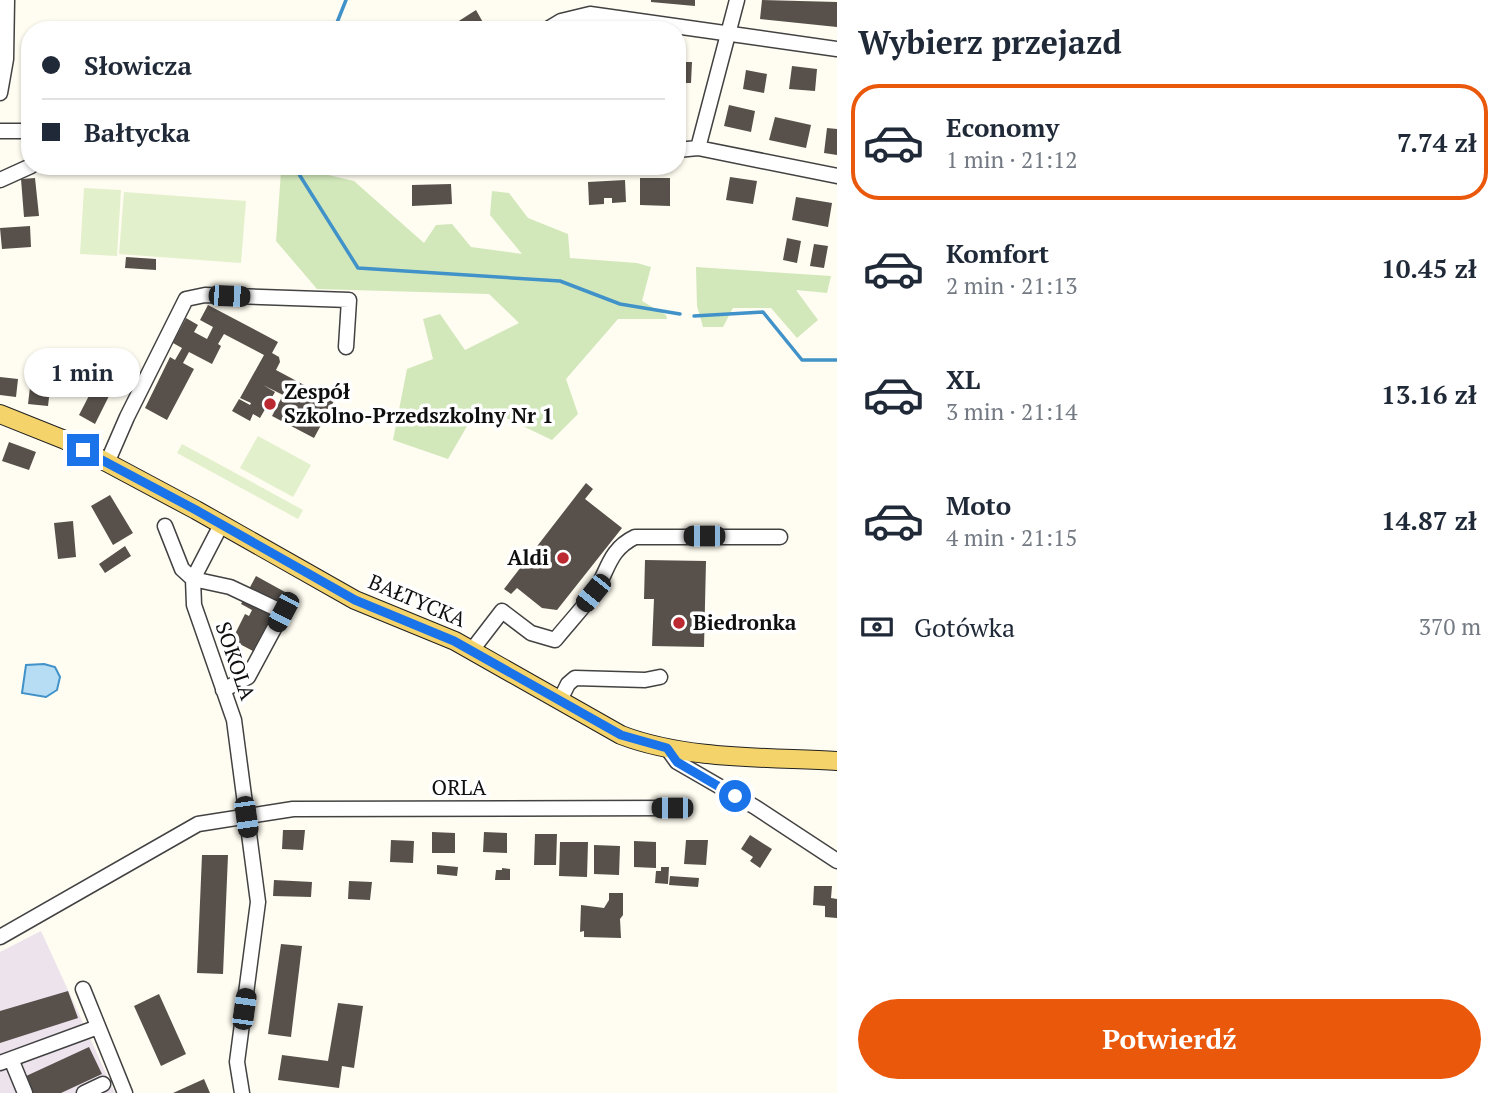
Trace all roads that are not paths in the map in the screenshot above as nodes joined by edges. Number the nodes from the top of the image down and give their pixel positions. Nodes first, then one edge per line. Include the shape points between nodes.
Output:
1 (7, 0) edge
2 (737, 0) edge
3 (561, 21) edge
4 (643, 21) edge
5 (686, 27) edge
6 (727, 32) junction
7 (837, 49) edge
8 (0, 93) edge
9 (0, 131) edge
10 (21, 131) edge
11 (698, 148) junction
12 (686, 149) edge
13 (21, 171) edge
14 (837, 176) edge
15 (0, 180) edge
16 (346, 347) dead end
17 (0, 414) edge
18 (107, 463) junction
19 (221, 525) junction
20 (165, 526) dead end
21 (780, 537) dead end
22 (193, 579) junction
23 (472, 650) junction
24 (660, 677) dead end
25 (223, 690) junction
26 (560, 701) junction
27 (667, 748) junction
28 (837, 761) edge
29 (672, 808) dead end
30 (246, 817) junction
31 (837, 861) edge
32 (0, 937) edge
33 (83, 989) dead end
34 (98, 1027) junction
35 (5, 1061) edge
36 (103, 1084) dead end
37 (25, 1093) edge
38 (84, 1093) edge
39 (125, 1093) edge
40 (242, 1093) edge

1 - 8 street
2 - 6 street
3 - 4 street via 590,14
5 - 6 street
6 - 7 street
6 - 11 street
9 - 10 street
11 - 12 street
11 - 14 street
13 - 15 street
16 - 18 street via 349,300 205,295 186,299
17 - 18 main road, BAŁTYCKA
18 - 19 main road, BAŁTYCKA
19 - 22 street
19 - 23 main road, BAŁTYCKA via 355,600
20 - 22 street via 182,569
21 - 23 street via 635,537 613,556 593,593 555,640 531,633 502,611
22 - 25 street, SOKOLA via 194,605
22 - 25 street via 230,587 283,612 248,677
23 - 26 main road, BAŁTYCKA
24 - 26 street via 575,678
25 - 30 street, SOKOLA via 234,720
26 - 27 main road, BAŁTYCKA via 621,735
27 - 28 main road, BAŁTYCKA
27 - 31 street via 677,762
29 - 30 street, ORLA via 293,809
30 - 32 street via 198,824
30 - 40 street, SOKOLA via 258,902 237,1062
33 - 34 street
34 - 35 street
34 - 39 street
35 - 37 street
36 - 38 street

